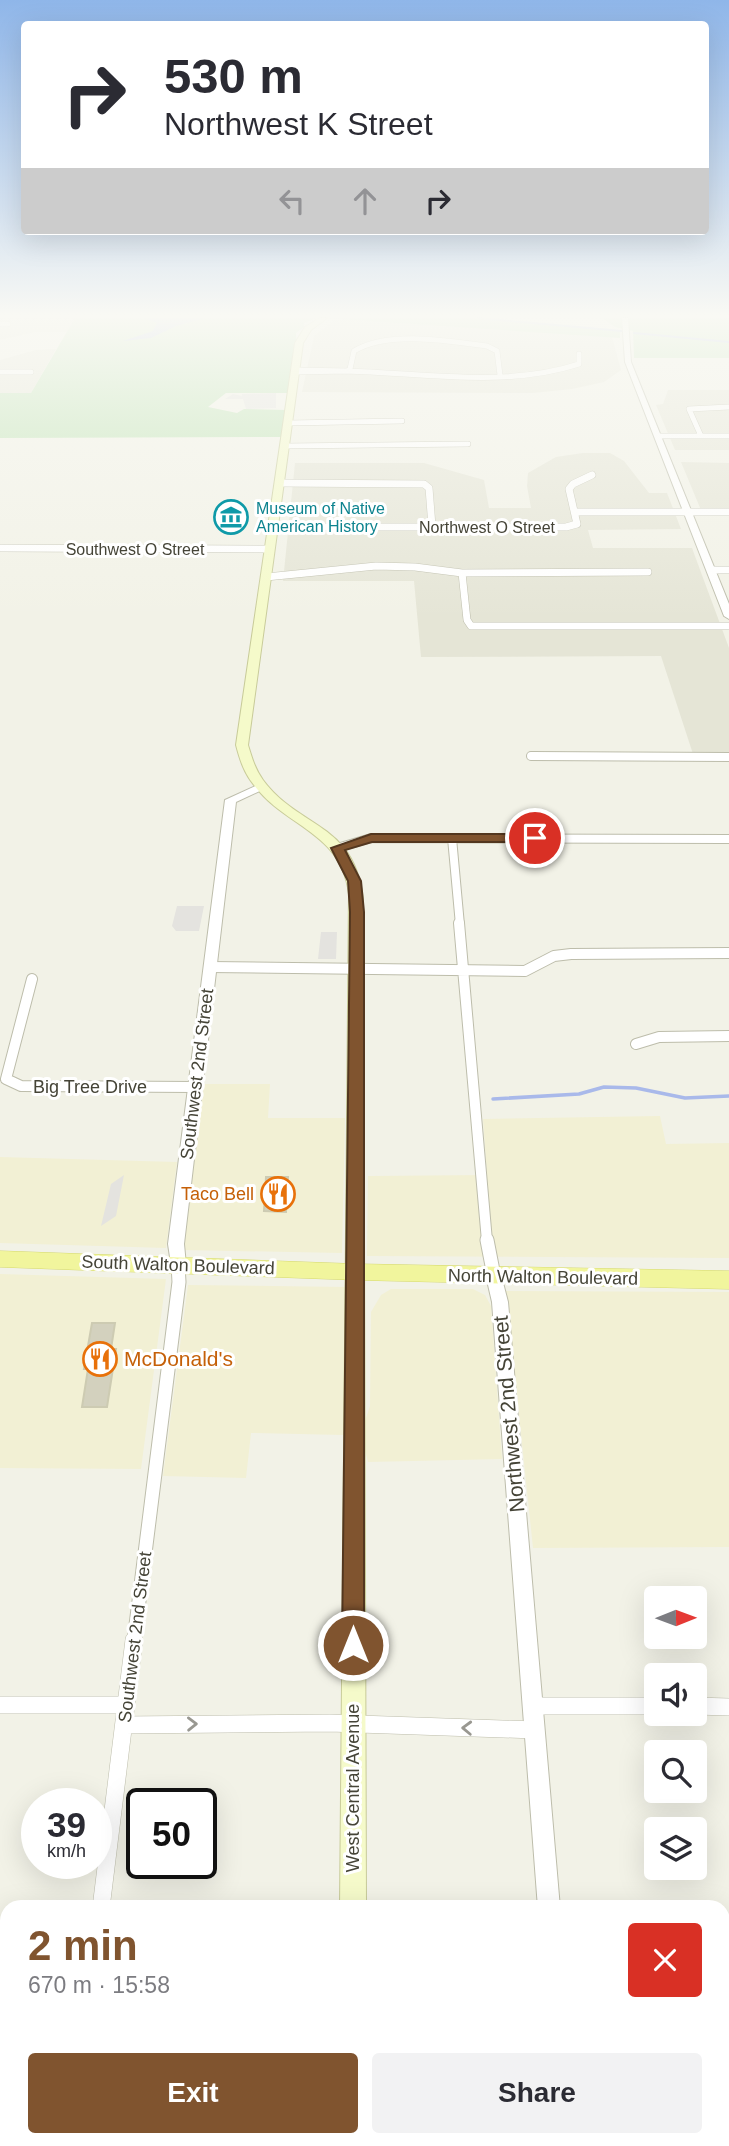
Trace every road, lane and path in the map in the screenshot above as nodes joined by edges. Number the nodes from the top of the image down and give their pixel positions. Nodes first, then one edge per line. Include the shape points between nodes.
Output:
1 (289, 418) edge
2 (651, 418) edge
3 (693, 418) edge
4 (402, 421) dead end
5 (288, 423) junction
6 (658, 436) junction
7 (701, 436) junction
8 (729, 436) edge
9 (468, 444) dead end
10 (285, 446) junction
11 (592, 475) dead end
12 (279, 483) junction
13 (688, 511) junction
14 (575, 512) junction
15 (729, 512) edge
16 (432, 526) junction
17 (273, 527) junction
18 (0, 548) edge
19 (270, 550) junction
20 (712, 570) junction
21 (729, 570) edge
22 (648, 572) dead end
23 (462, 573) junction
24 (267, 575) junction
25 (729, 616) edge
26 (729, 626) edge
27 (531, 756) dead end
28 (729, 757) edge
29 (260, 787) junction
30 (452, 838) junction
31 (729, 839) edge
32 (337, 848) junction
33 (729, 953) edge
34 (210, 967) junction
35 (357, 967) junction
36 (465, 970) junction
37 (32, 979) dead end
38 (729, 1036) edge
39 (636, 1044) dead end
40 (195, 1087) junction
41 (0, 1259) edge
42 (178, 1265) junction
43 (356, 1272) junction
44 (494, 1276) junction
45 (729, 1280) edge
46 (0, 1705) edge
47 (126, 1705) junction
48 (533, 1706) junction
49 (644, 1706) edge
50 (707, 1706) edge
51 (729, 1707) edge
52 (353, 1724) junction
53 (124, 1725) junction
54 (535, 1730) junction
55 (102, 1900) edge
56 (353, 1900) edge
57 (548, 1900) edge

1 - 5 main road
2 - 6 street
3 - 7 street
4 - 5 street
5 - 10 main road
6 - 7 street
6 - 13 street
7 - 8 street
9 - 10 street
10 - 12 main road
11 - 14 street via 569,489
12 - 16 street via 424,484 429,488
12 - 17 main road
13 - 14 street, Northwest O Street
13 - 15 street, Northwest O Street
13 - 20 street
14 - 16 street, Northwest O Street via 577,524 566,527
16 - 17 street, Northwest O Street
17 - 19 main road
18 - 19 street, Southwest O Street
19 - 24 main road
20 - 21 street
20 - 25 street
22 - 23 street
23 - 24 street via 376,566
23 - 26 street via 471,626
24 - 29 main road via 242,746 244,760
27 - 28 street
29 - 32 main road, West Central Avenue
29 - 34 street, Southwest 2nd Street via 231,800
30 - 31 street
30 - 32 street via 371,838
30 - 36 street, Northwest 2nd Street
32 - 35 main road, West Central Avenue via 354,881
33 - 36 street via 571,954 554,956 525,971
34 - 35 street
34 - 40 street, Southwest 2nd Street
35 - 36 street
35 - 43 main road, West Central Avenue
36 - 44 street, Northwest 2nd Street via 488,1252
37 - 40 street, Big Tree Drive via 6,1079 21,1087
38 - 39 street via 659,1037
40 - 42 street, Southwest 2nd Street via 176,1244
41 - 42 main road, South Walton Boulevard
42 - 43 main road, South Walton Boulevard
42 - 47 street, Southwest 2nd Street
43 - 44 main road, North Walton Boulevard
43 - 52 main road, West Central Avenue
44 - 45 main road, North Walton Boulevard
44 - 48 street, Northwest 2nd Street via 500,1302
46 - 47 street
47 - 53 street, Southwest 2nd Street
48 - 49 street
48 - 54 street, Northwest 2nd Street
50 - 51 street
53 -> 52 street
54 -> 52 street
52 - 56 main road, West Central Avenue
53 - 55 street, Southwest 2nd Street
54 - 57 street, Northwest 2nd Street

